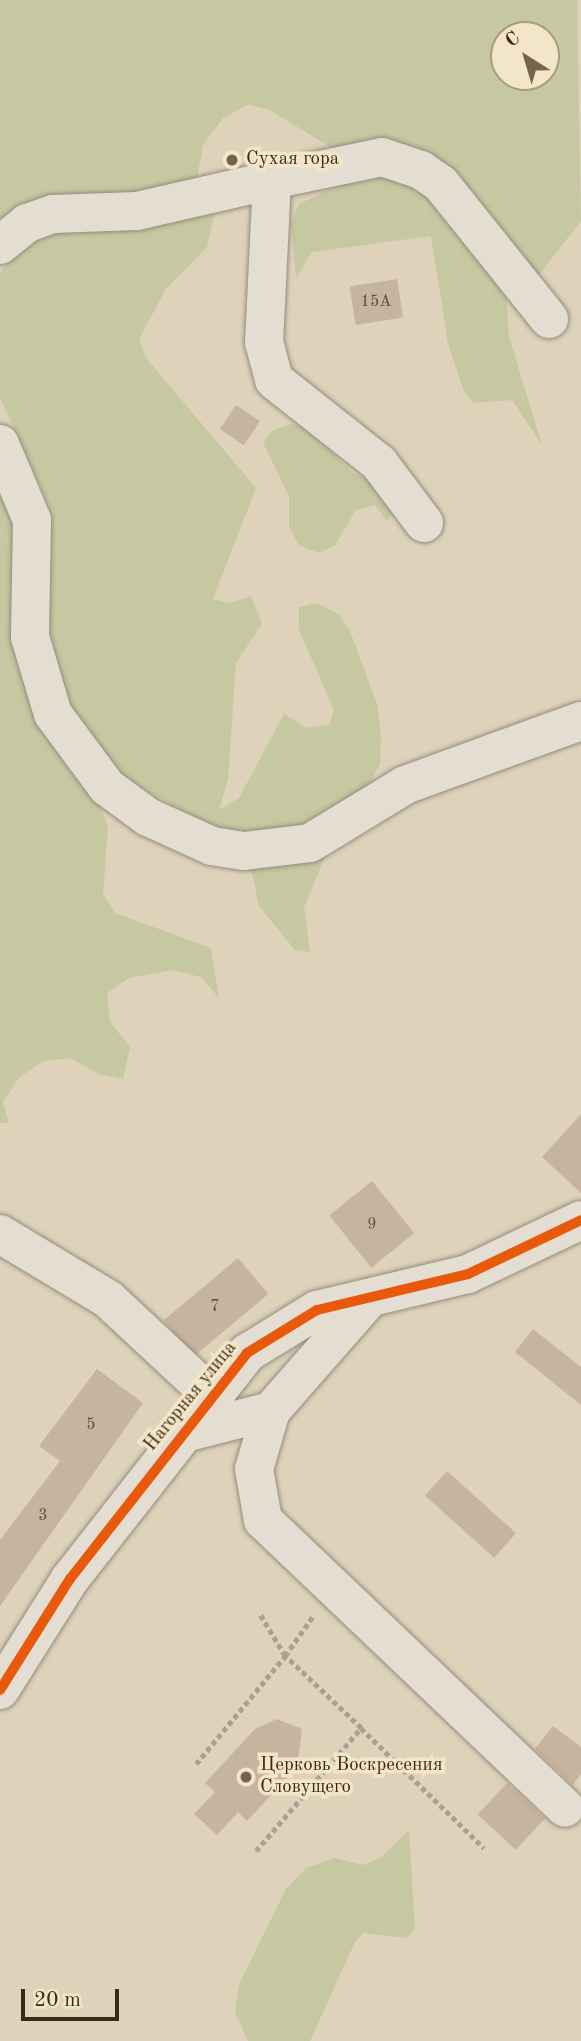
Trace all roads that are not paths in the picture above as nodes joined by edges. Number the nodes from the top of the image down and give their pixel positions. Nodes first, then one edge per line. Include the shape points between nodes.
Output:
1 (272, 180) junction
2 (0, 245) edge
3 (550, 319) dead end
4 (0, 444) edge
5 (424, 523) dead end
6 (581, 721) edge
7 (581, 1220) edge
8 (0, 1234) edge
9 (369, 1299) junction
10 (213, 1397) junction
11 (271, 1411) junction
12 (184, 1433) junction
13 (0, 1690) edge
14 (565, 1808) dead end

1 - 2 street via 137,211 53,214 27,223
1 - 3 street via 382,157 421,170 448,192
1 - 5 street via 264,342 270,371 291,396 379,463
4 - 6 street via 32,520 30,637 53,715 107,787 148,817 212,846 244,851 310,843 405,785
7 - 9 street, Нагорная улица via 498,1263
8 - 10 street via 108,1299
9 - 10 street, Нагорная улица via 317,1310 269,1336 247,1353
9 - 11 street
10 - 12 street, Нагорная улица
11 - 12 street
11 - 14 street via 254,1469 259,1509 271,1532
12 - 13 street, Нагорная улица via 70,1579

